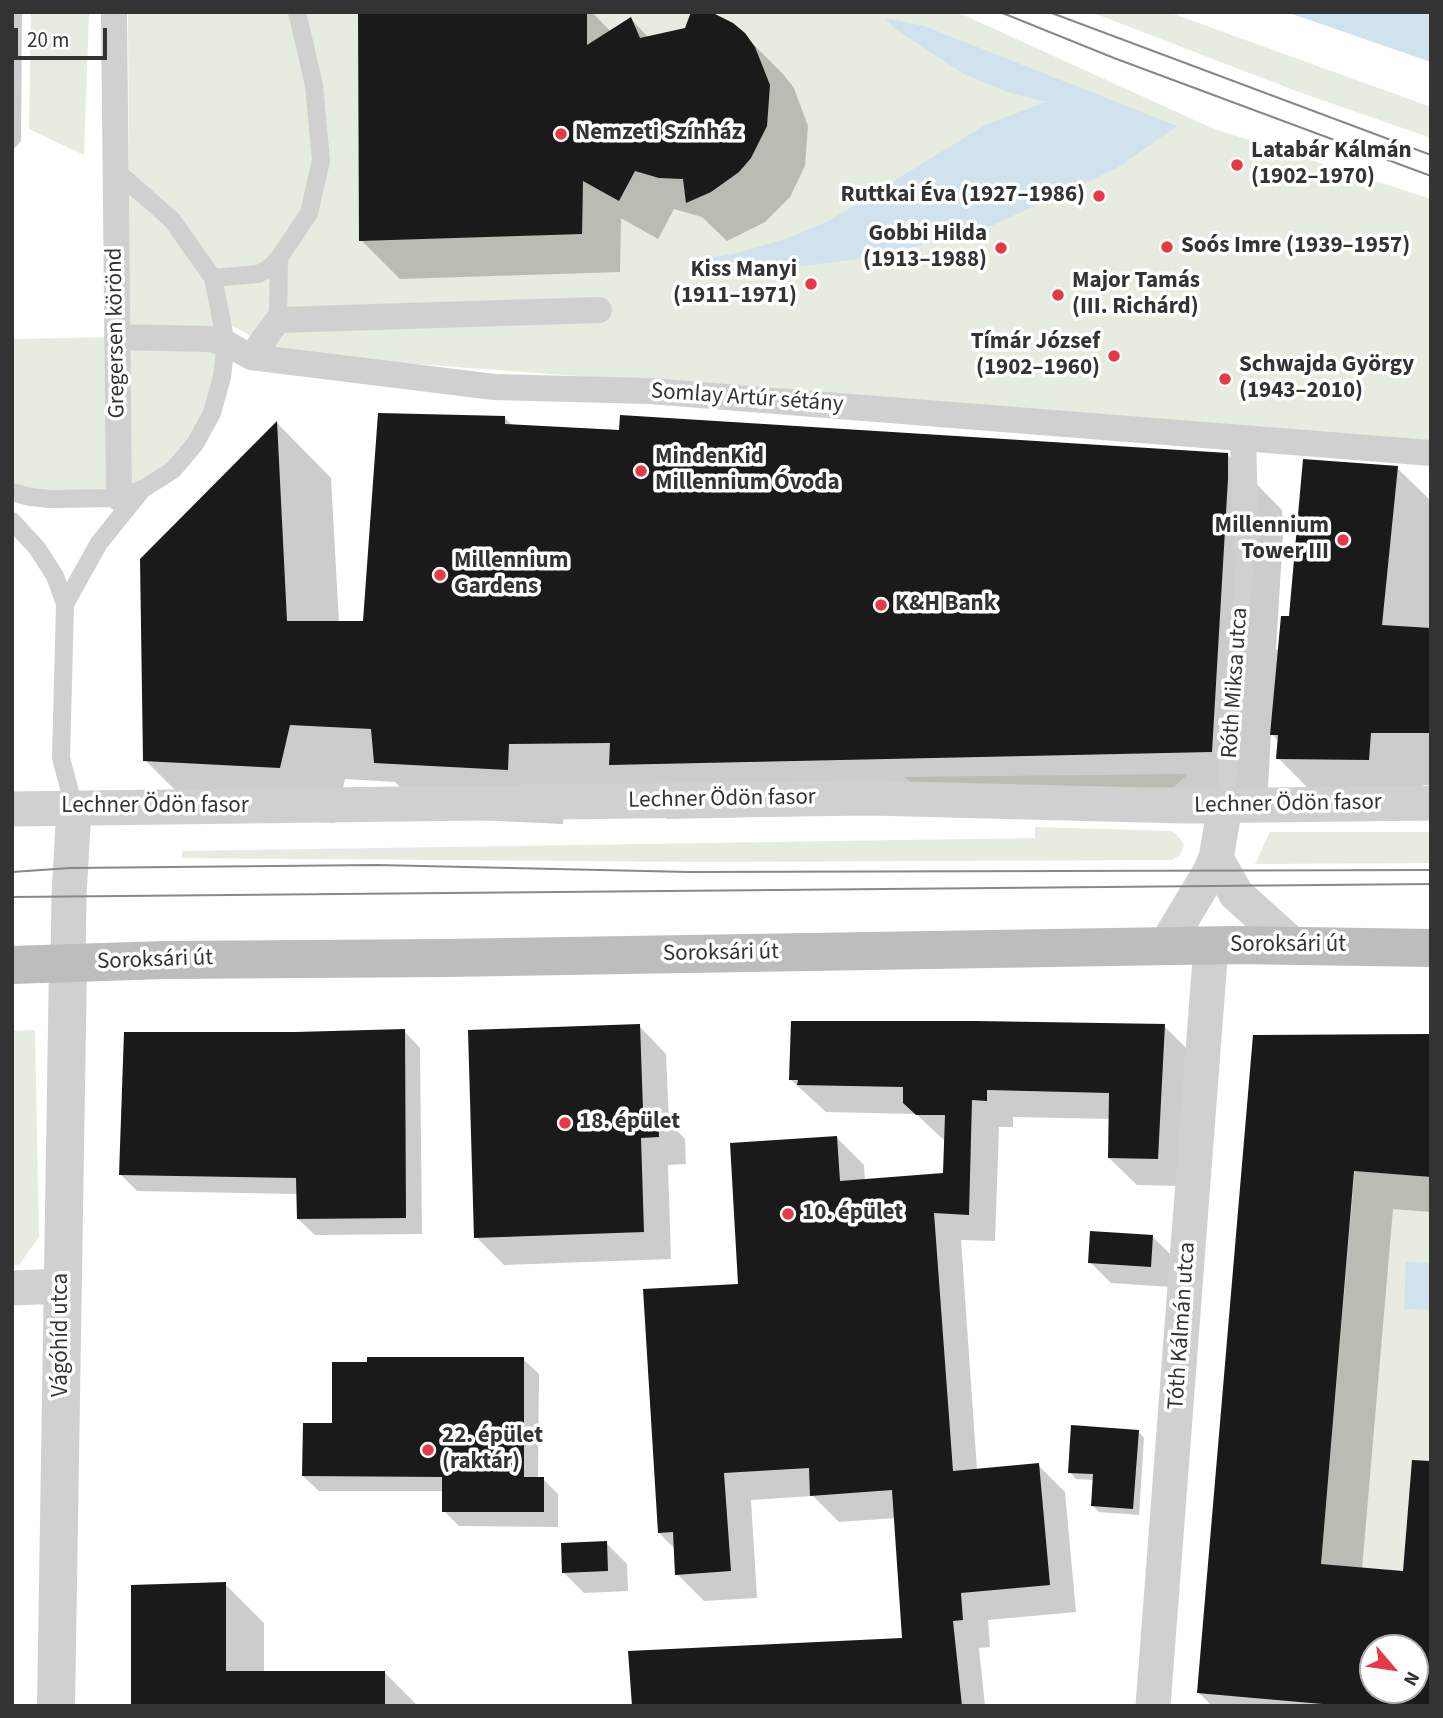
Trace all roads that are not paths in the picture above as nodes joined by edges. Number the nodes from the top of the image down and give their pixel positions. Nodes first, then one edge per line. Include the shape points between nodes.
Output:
1 (114, 12) edge
2 (298, 12) edge
3 (114, 169) junction
4 (279, 258) junction
5 (213, 278) junction
6 (599, 310) dead end
7 (278, 320) junction
8 (117, 337) junction
9 (226, 343) junction
10 (251, 357) junction
11 (1243, 439) junction
12 (1431, 453) edge
13 (12, 492) edge
14 (131, 493) junction
15 (12, 521) edge
16 (1246, 548) joint
17 (65, 604) junction
18 (1431, 803) edge
19 (1225, 806) junction
20 (74, 807) junction
21 (12, 809) edge
22 (1216, 858) junction
23 (1211, 946) junction
24 (1294, 946) junction
25 (1165, 947) junction
26 (1431, 948) edge
27 (68, 964) junction
28 (12, 965) edge
29 (62, 1286) junction
30 (12, 1288) edge
31 (56, 1706) edge
32 (1153, 1706) edge

1 - 3 street, Gregersen körönd
2 - 4 lane via 314,85 321,161 309,213
3 - 5 lane via 172,220
3 - 8 street, Gregersen körönd
4 - 5 lane via 258,274
4 - 7 lane
5 - 9 lane
6 - 7 street
7 - 10 street
8 - 9 street, Somlay Artúr sétány
8 - 14 street, Gregersen körönd
9 - 10 street, Somlay Artúr sétány
9 - 14 lane via 212,412 195,444 173,470
10 - 11 street, Somlay Artúr sétány via 494,387 650,391
11 - 12 street, Somlay Artúr sétány
11 - 16 street
13 - 14 lane via 50,499
14 - 17 lane
15 - 17 lane via 55,576
16 - 19 lane, Róth Miksa utca
17 - 20 lane via 61,758
18 - 19 street, Lechner Ödön fasor
19 - 20 street, Lechner Ödön fasor via 870,798
19 - 22 street, Róth Miksa utca
20 - 21 street, Lechner Ödön fasor
20 - 27 street
22 - 24 street via 1236,894
22 - 25 street, Róth Miksa utca
23 - 24 main road, Soroksári út
23 - 25 main road, Soroksári út
23 - 32 street, Tóth Kálmán utca
24 - 26 main road, Soroksári út
25 - 27 main road, Soroksári út
27 - 28 main road, Soroksári út
27 - 29 street, Vágóhíd utca
29 - 30 street
29 - 31 street, Vágóhíd utca

